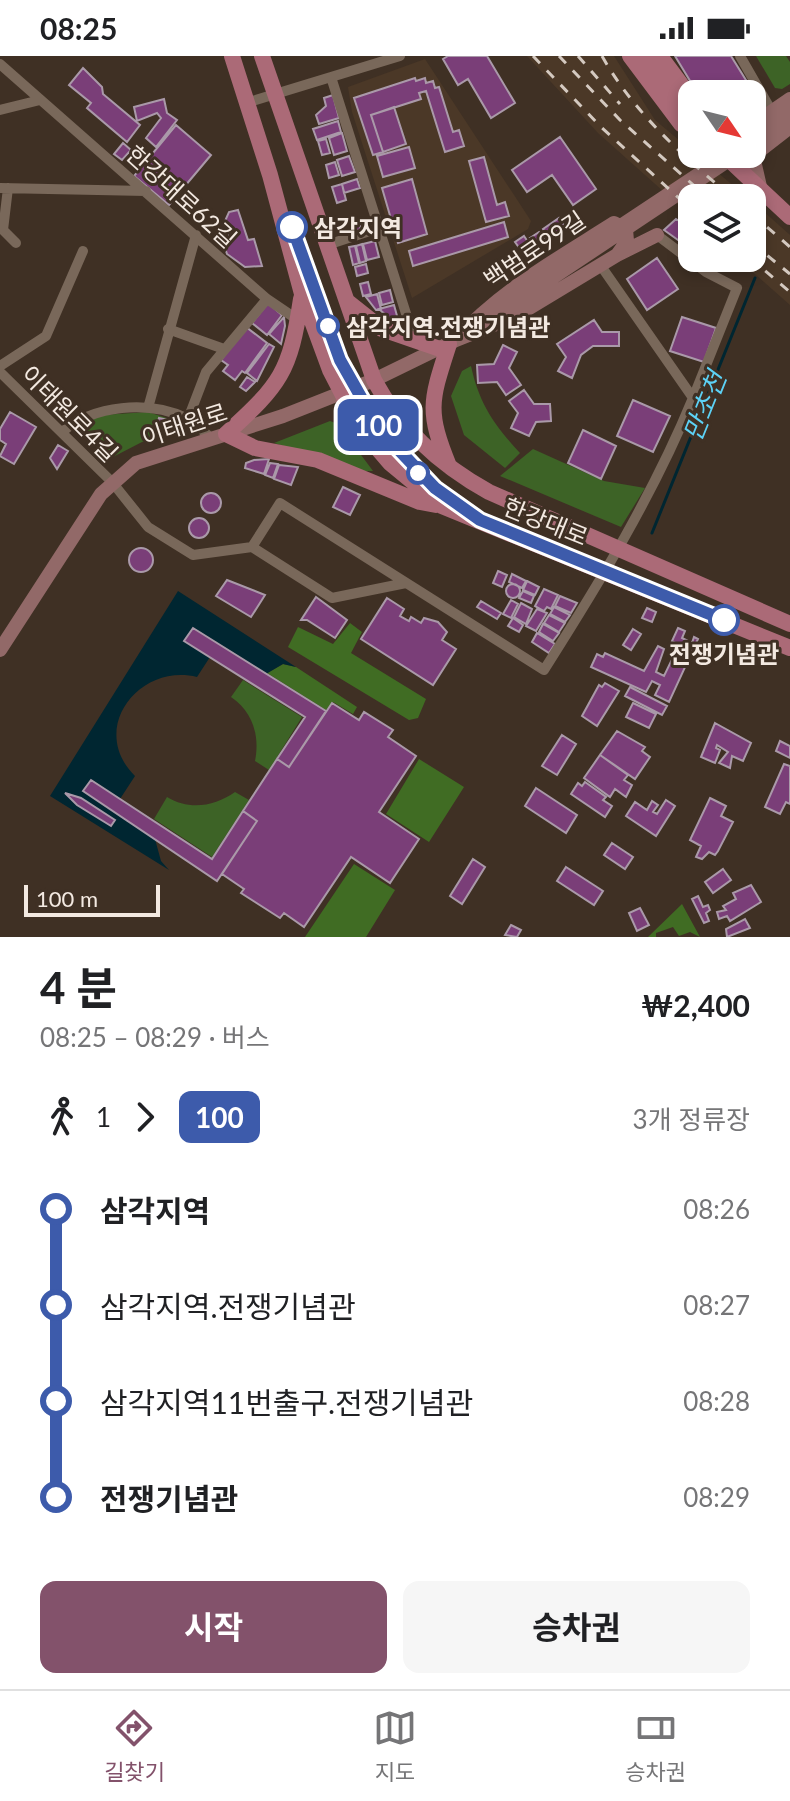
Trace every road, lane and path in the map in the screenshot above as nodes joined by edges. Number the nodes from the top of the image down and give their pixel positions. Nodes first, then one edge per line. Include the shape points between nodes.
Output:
1 (232, 56) edge
2 (262, 56) edge
3 (400, 56) edge
4 (630, 56) edge
5 (645, 56) edge
6 (660, 56) edge
7 (740, 56) edge
8 (0, 64) edge
9 (331, 77) junction
10 (678, 80) edge
11 (274, 96) junction
12 (790, 99) edge
13 (40, 100) junction
14 (246, 103) junction
15 (678, 103) edge
16 (0, 110) edge
17 (771, 112) junction
18 (790, 112) edge
19 (766, 115) edge
20 (678, 120) edge
21 (788, 126) edge
22 (766, 128) edge
23 (766, 138) edge
24 (706, 168) edge
25 (717, 168) edge
26 (739, 168) edge
27 (754, 184) edge
28 (759, 184) edge
29 (4, 188) edge
30 (147, 191) junction
31 (766, 195) edge
32 (790, 217) edge
33 (379, 228) junction
34 (627, 233) junction
35 (196, 235) junction
36 (657, 235) junction
37 (16, 243) dead end
38 (327, 245) junction
39 (578, 246) junction
40 (83, 251) dead end
41 (617, 255) junction
42 (596, 269) junction
43 (548, 278) junction
44 (302, 294) junction
45 (267, 299) junction
46 (347, 301) junction
47 (298, 320) junction
48 (168, 329) junction
49 (418, 339) junction
50 (448, 344) junction
51 (224, 349) junction
52 (0, 369) edge
53 (374, 380) junction
54 (339, 393) junction
55 (693, 398) junction
56 (148, 408) junction
57 (188, 419) junction
58 (62, 432) junction
59 (218, 436) junction
60 (451, 471) junction
61 (112, 482) junction
62 (442, 506) junction
63 (252, 547) junction
64 (618, 549) junction
65 (607, 571) junction
66 (406, 583) junction
67 (790, 624) edge
68 (790, 648) edge
69 (0, 650) edge

1 - 14 main road, 한강대로
2 - 11 main road, 한강대로
3 - 9 street
4 - 20 main road
5 - 15 main road
6 - 10 main road
7 - 17 street
8 - 13 street, 한강대로62길
9 - 11 street
9 - 33 street
11 - 14 street
11 - 38 main road, 한강대로
12 - 17 main road
13 - 16 street
13 - 30 street, 한강대로62길
14 - 44 main road, 한강대로
17 - 19 main road
17 - 21 street
18 - 22 main road
21 - 23 main road
21 - 28 main road via 753,156
24 - 43 main road
25 - 43 main road
26 - 27 main road
29 - 30 street
29 - 37 street via 3,230
30 - 35 street, 한강대로62길
31 - 32 main road
33 - 38 street
33 - 49 street
34 - 36 main road
34 - 39 main road, 백범로99길 via 625,226 614,223
34 - 41 main road
35 - 45 street, 한강대로62길
35 - 48 street
36 - 41 main road, 백범로99길
36 - 55 street via 737,288
38 - 46 main road, 한강대로
39 - 42 main road via 593,258
39 - 50 main road, 백범로99길 via 481,311
40 - 52 street via 46,336
41 - 42 main road, 백범로99길
42 - 50 main road, 백범로99길 via 516,316
42 - 55 street
43 - 50 main road
44 - 47 main road
44 - 54 main road, 한강대로
45 - 47 street, 한강대로62길
45 - 51 street
46 - 49 main road via 382,329 403,339
46 - 53 main road, 한강대로
47 - 59 main road via 295,346 279,377 255,407
48 - 51 street
48 - 56 street
49 - 50 main road
50 - 53 main road, 이태원로
50 - 60 main road via 431,415
51 - 57 street via 206,372
52 - 58 street, 이태원로4길
53 - 54 main road, 이태원로
53 - 60 main road, 한강대로 via 388,406
54 - 59 main road, 이태원로
54 - 62 main road, 한강대로 via 390,463
55 - 64 street via 663,471
56 - 57 street
56 - 58 street via 101,411
57 - 59 street
58 - 61 street, 이태원로4길
59 - 61 main road, 이태원로 via 143,459
59 - 62 main road via 318,460
60 - 64 main road, 한강대로
61 - 63 street, 이태원로4길 via 148,527 193,555
61 - 69 main road, 이태원로
62 - 65 main road, 한강대로
63 - 66 street via 332,598
63 - 66 street via 280,503
64 - 65 street
64 - 67 main road, 한강대로
65 - 66 street via 544,670
65 - 68 main road, 한강대로

